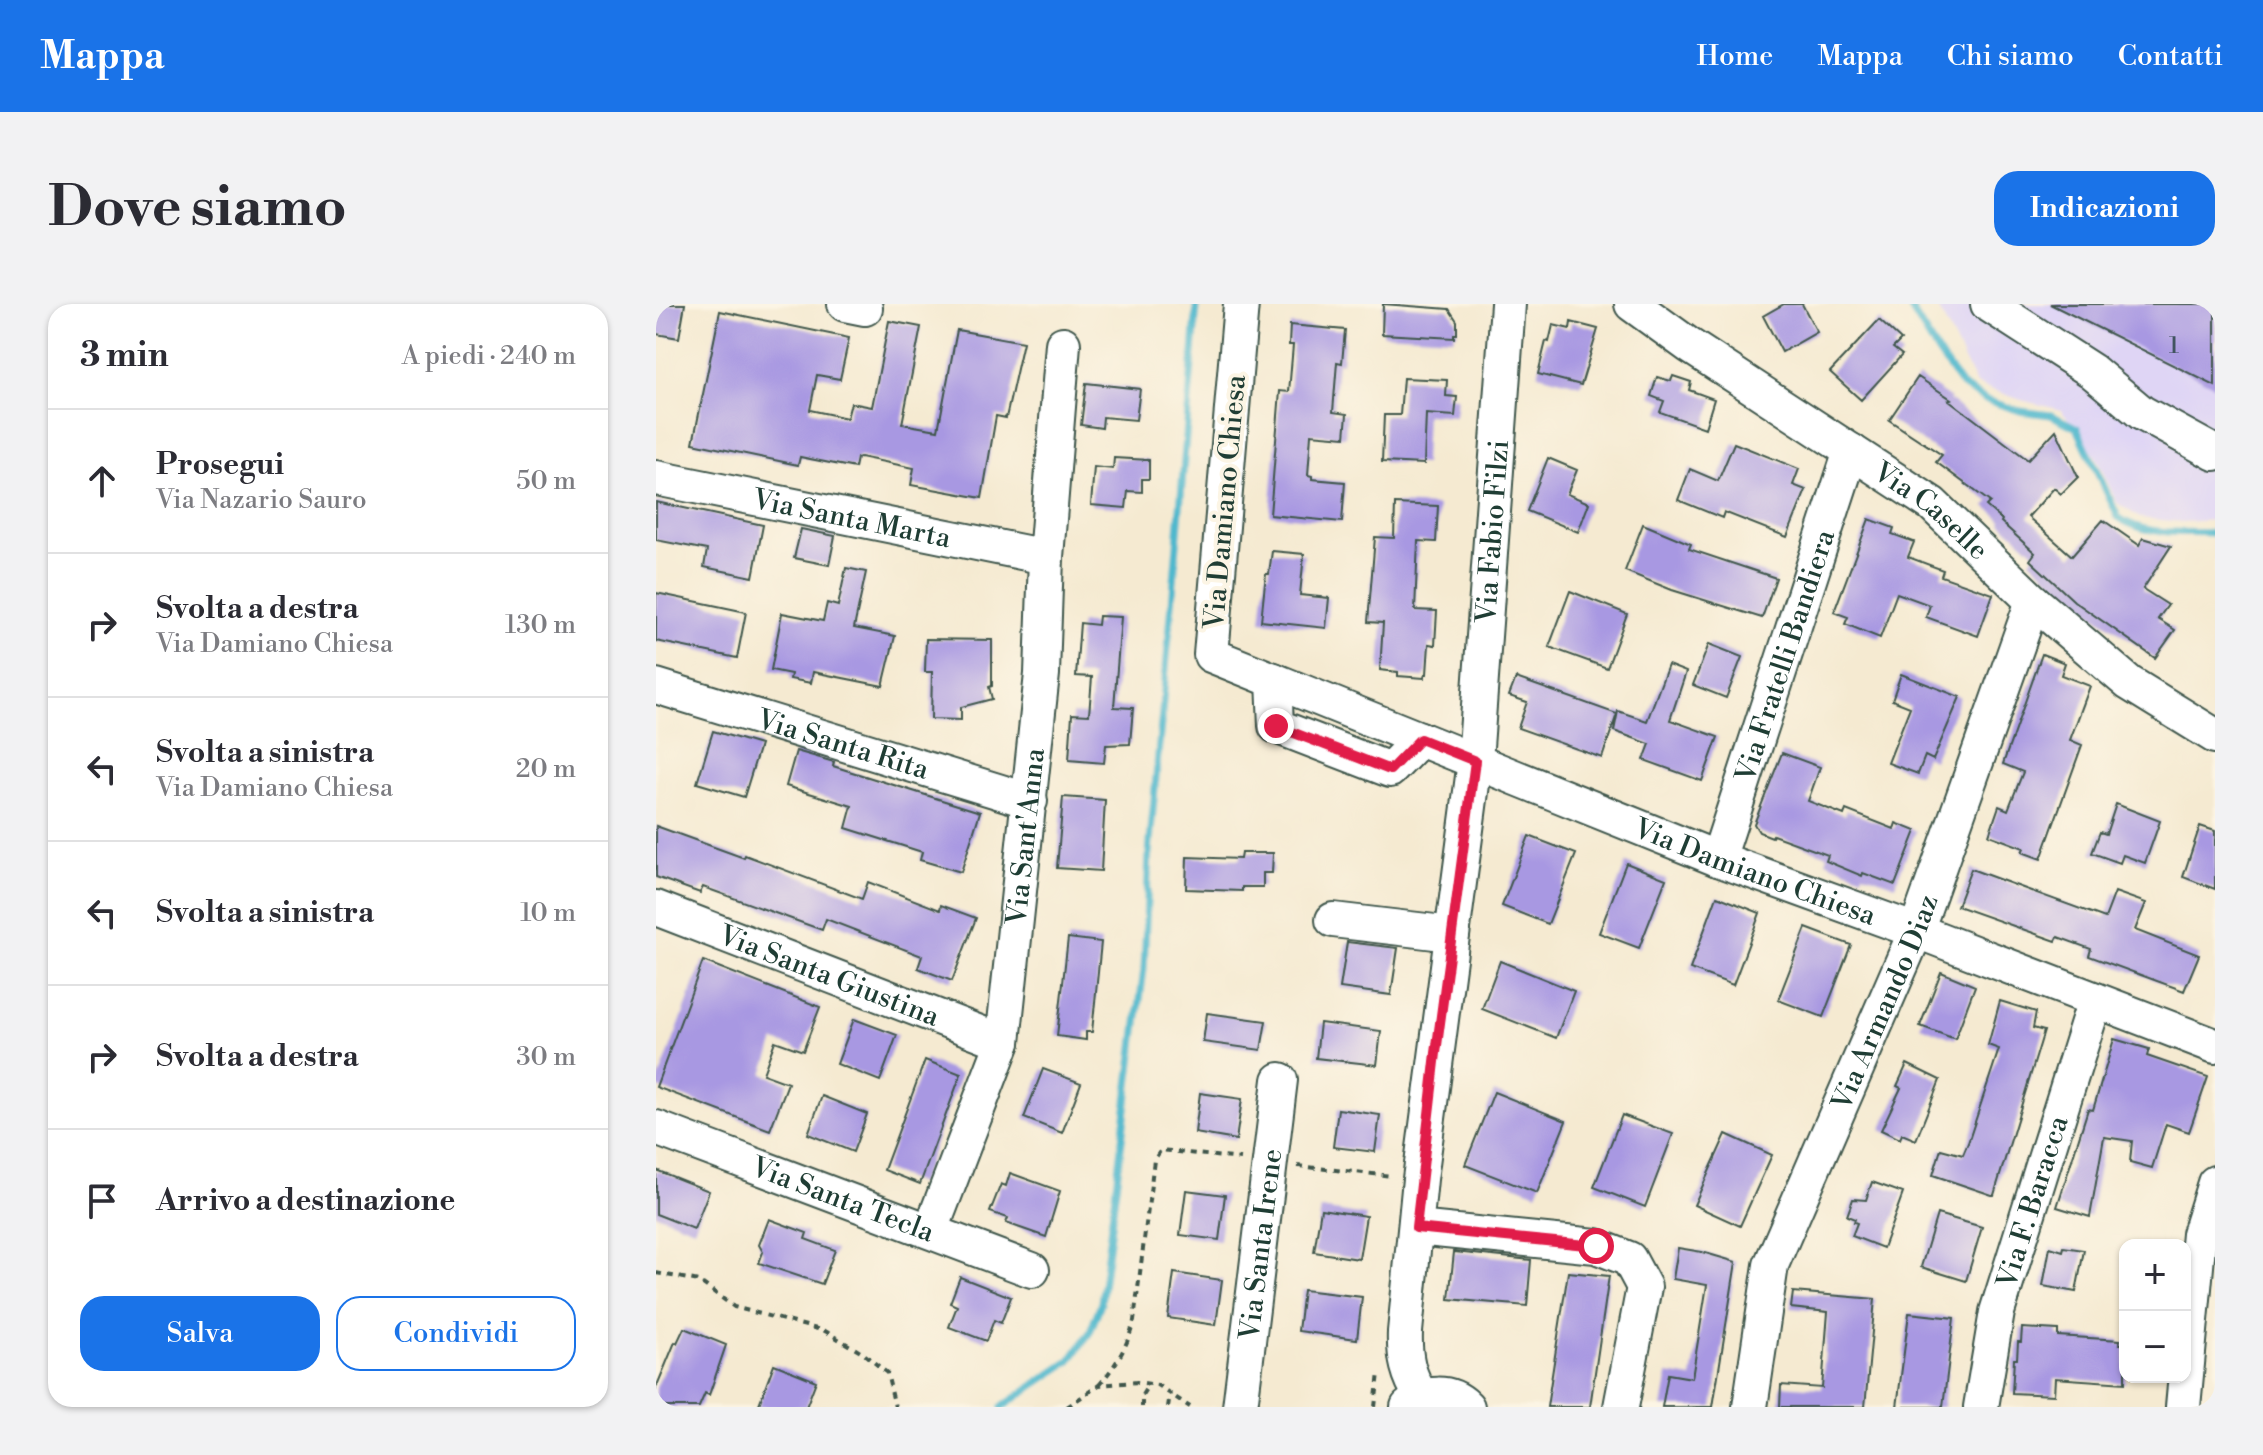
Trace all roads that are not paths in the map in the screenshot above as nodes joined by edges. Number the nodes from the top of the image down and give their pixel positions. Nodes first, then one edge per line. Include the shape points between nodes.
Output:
1 (1241, 304) edge
2 (1508, 304) edge
3 (1632, 304) edge
4 (1988, 304) edge
5 (1063, 344) dead end
6 (1851, 451) junction
7 (2215, 453) edge
8 (656, 478) edge
9 (1046, 557) junction
10 (2033, 601) junction
11 (656, 686) edge
12 (2215, 736) edge
13 (1475, 761) junction
14 (1030, 801) junction
15 (1718, 859) junction
16 (656, 908) edge
17 (1333, 920) dead end
18 (1916, 931) junction
19 (1452, 934) junction
20 (2095, 1000) junction
21 (1003, 1042) junction
22 (2215, 1046) edge
23 (1280, 1080) dead end
24 (656, 1128) edge
25 (2215, 1183) edge
26 (1416, 1228) junction
27 (931, 1230) junction
28 (1032, 1270) dead end
29 (1415, 1402) edge
30 (1240, 1407) edge
31 (1467, 1407) edge
32 (1621, 1407) edge
33 (1750, 1407) edge
34 (1981, 1407) edge
35 (2183, 1407) edge

1 - 13 street, Via Damiano Chiesa via 1211,655
2 - 13 street, Via Fabio Filzi
3 - 6 street, Via Caselle
4 - 7 street via 2092,371 2142,413
5 - 9 street, Via Sant'Anna
6 - 10 street, Via Caselle via 1932,504
6 - 15 street, Via Fratelli Bandiera
8 - 9 street, Via Santa Marta
9 - 14 street, Via Sant'Anna
10 - 12 street, Via Caselle via 2129,683
10 - 18 street, Via Armando Diaz
11 - 14 street, Via Santa Rita
13 - 15 street, Via Damiano Chiesa
13 - 19 street
14 - 21 street, Via Sant'Anna
15 - 18 street, Via Damiano Chiesa
16 - 21 street, Via Santa Giustina
17 - 19 street
18 - 20 street, Via Damiano Chiesa
18 - 33 street, Via Armando Diaz via 1771,1265
19 - 26 street
20 - 22 street, Via Damiano Chiesa
20 - 34 street, Via F. Baracca via 1997,1312
21 - 27 street, Via Sant'Anna
23 - 30 street, Via Santa Irene
24 - 27 street, Via Santa Tecla
25 - 35 street via 2199,1234
26 - 29 street via 1404,1357
26 - 32 street via 1596,1246 1629,1259 1644,1287
27 - 28 street, Via Santa Tecla
29 - 31 street via 1435,1394

